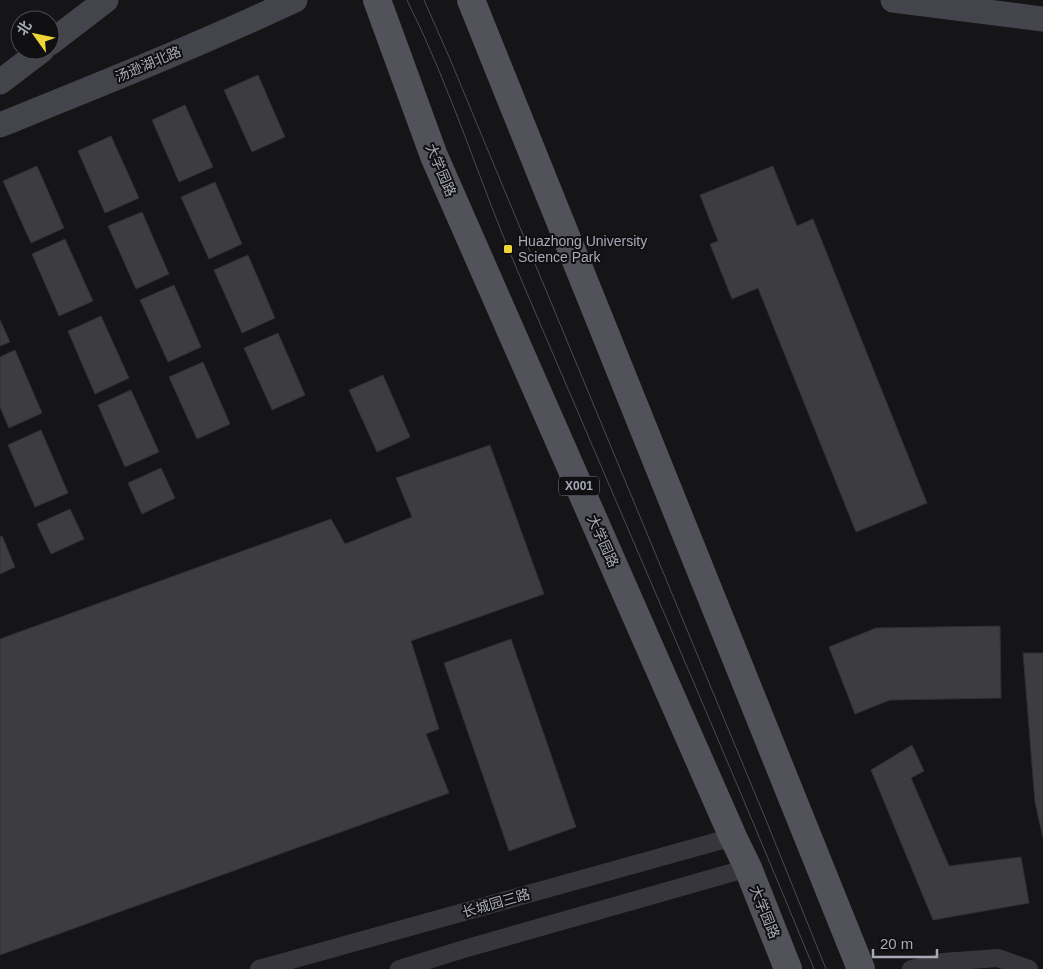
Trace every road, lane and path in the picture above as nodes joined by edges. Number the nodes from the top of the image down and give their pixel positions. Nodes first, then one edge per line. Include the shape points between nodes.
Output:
1 (106, 0) edge
2 (295, 0) edge
3 (377, 0) edge
4 (471, 0) edge
5 (893, 0) edge
6 (1043, 19) edge
7 (60, 36) edge
8 (29, 60) edge
9 (0, 82) edge
10 (0, 125) edge
11 (733, 837) junction
12 (748, 868) junction
13 (259, 969) edge
14 (399, 969) edge
15 (788, 969) edge
16 (861, 969) edge
17 (911, 969) edge
18 (1029, 969) edge

1 - 7 main road
2 - 10 main road, 汤逊湖北路
3 - 11 main road, 大学园路 / X001 via 438,165
4 - 16 main road
5 - 6 main road
8 - 9 main road
11 - 12 main road, 大学园路 / X001
11 - 13 street, 长城园三路
12 - 14 street
12 - 15 main road, 大学园路 / X001
17 - 18 street via 943,962 998,958

